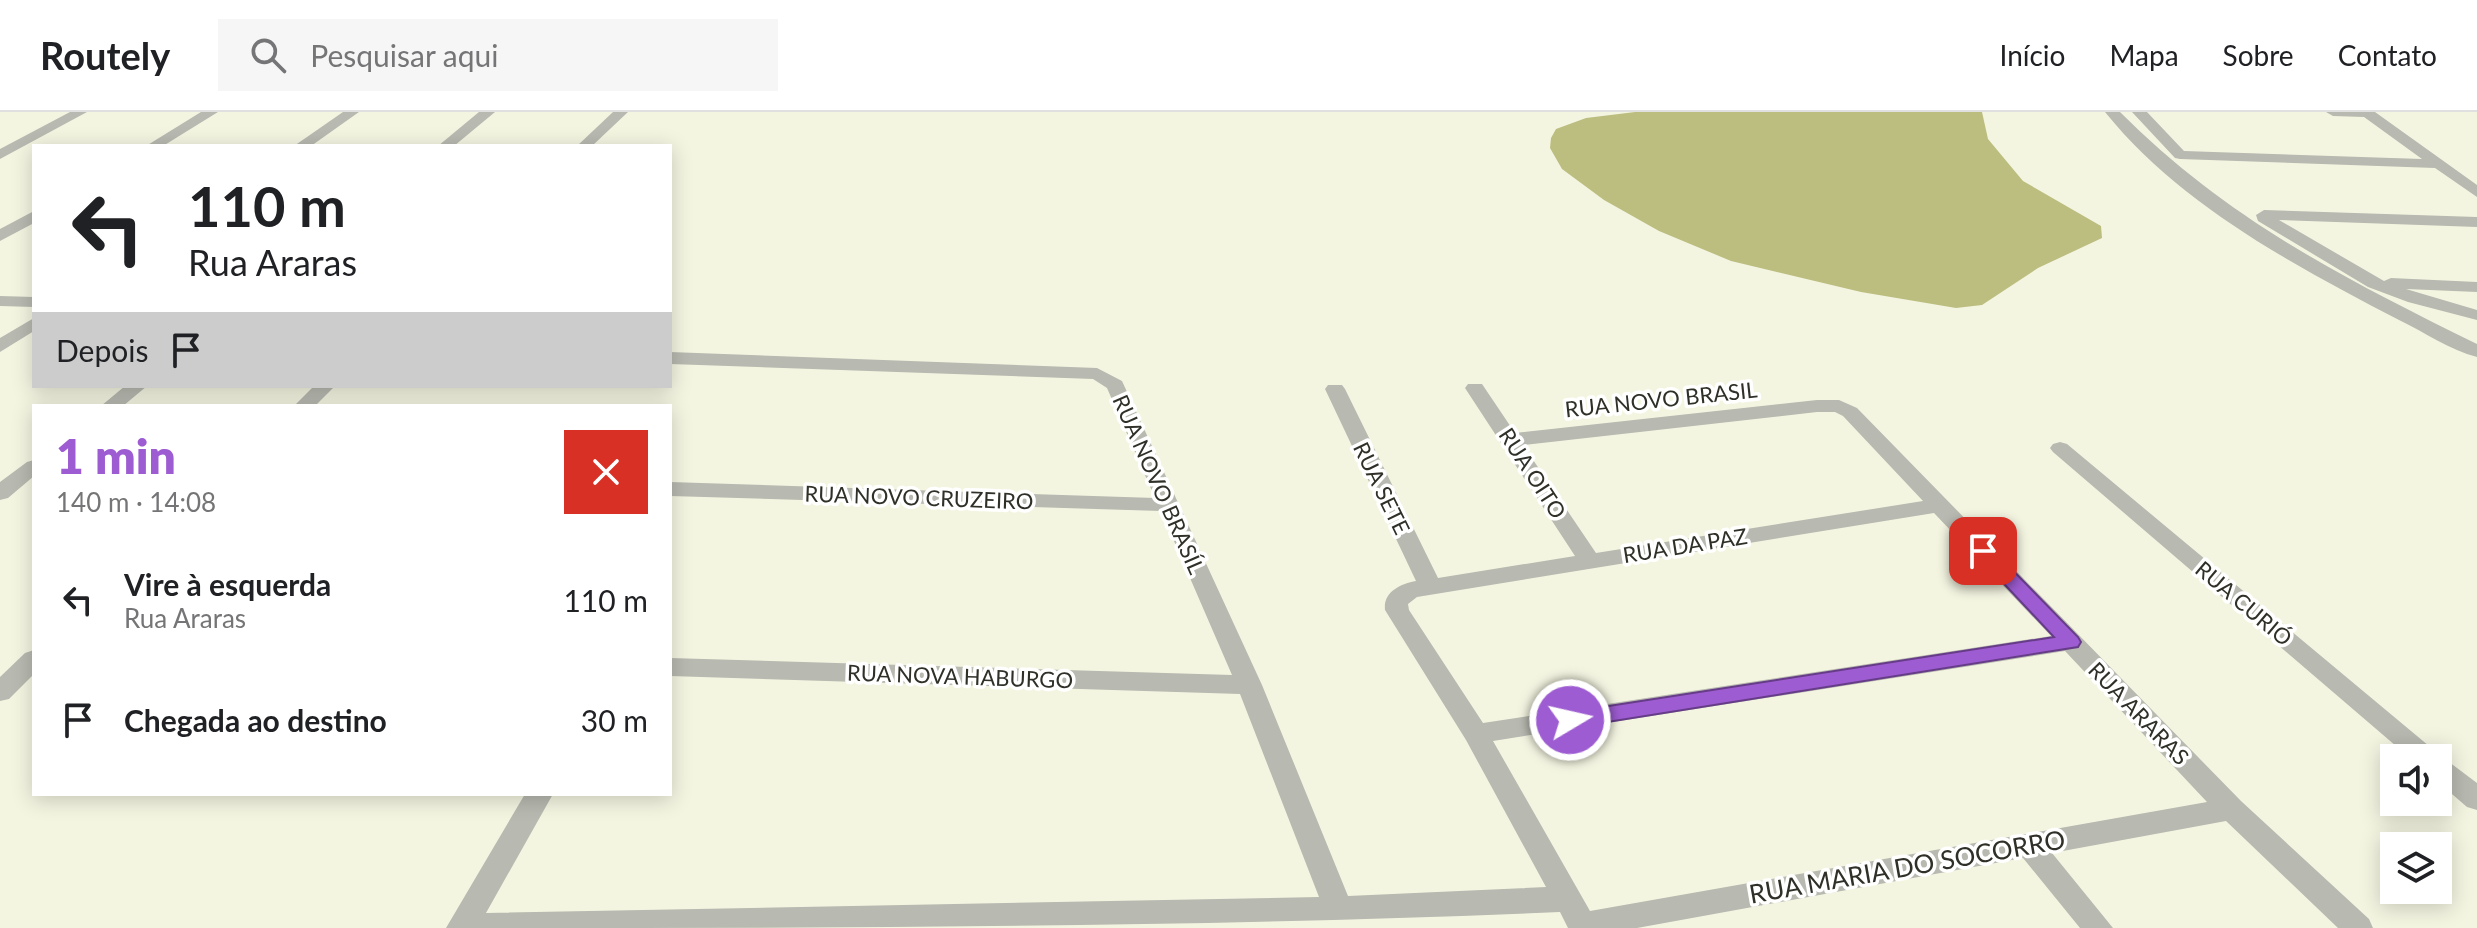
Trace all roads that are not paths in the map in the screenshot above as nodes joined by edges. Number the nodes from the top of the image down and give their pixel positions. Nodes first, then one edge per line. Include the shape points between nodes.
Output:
1 (80, 112) edge
2 (211, 112) edge
3 (352, 112) edge
4 (488, 112) edge
5 (621, 112) edge
6 (2112, 112) edge
7 (2139, 112) edge
8 (2333, 112) edge
9 (2367, 113) edge
10 (156, 144) edge
11 (304, 144) edge
12 (448, 144) edge
13 (586, 144) edge
14 (0, 155) edge
15 (2436, 164) junction
16 (2477, 192) edge
17 (32, 217) edge
18 (2477, 222) edge
19 (0, 236) edge
20 (2374, 283) junction
21 (2447, 286) junction
22 (2477, 287) edge
23 (0, 301) edge
24 (32, 302) edge
25 (2469, 312) edge
26 (32, 324) edge
27 (0, 346) edge
28 (2477, 351) edge
29 (672, 358) edge
30 (134, 388) edge
31 (323, 388) edge
32 (1475, 388) dead end
33 (1335, 389) dead end
34 (114, 404) edge
35 (306, 404) edge
36 (1817, 406) joint
37 (1511, 440) junction
38 (2060, 448) dead end
39 (32, 468) edge
40 (672, 489) edge
41 (0, 493) edge
42 (1168, 505) junction
43 (1940, 505) junction
44 (1589, 560) junction
45 (1430, 586) junction
46 (2070, 642) junction
47 (32, 661) edge
48 (672, 667) edge
49 (1249, 685) junction
50 (0, 692) edge
51 (1476, 734) junction
52 (2411, 744) edge
53 (2452, 778) edge
54 (538, 796) edge
55 (2477, 799) edge
56 (2231, 809) junction
57 (2028, 844) junction
58 (1565, 899) junction
59 (1339, 909) junction
60 (1583, 926) edge
61 (462, 927) edge
62 (2098, 928) edge
63 (2358, 928) edge

1 - 14 street
2 - 10 street
3 - 11 street
4 - 12 street
5 - 13 street
6 - 28 street via 2168,170 2237,222 2368,298
7 - 15 street via 2180,155
8 - 9 street
9 - 15 street
15 - 16 street
17 - 19 street
18 - 20 street via 2264,215
20 - 21 street
20 - 25 street
21 - 22 street
21 - 25 street via 2451,300
23 - 24 street
26 - 27 street
29 - 42 street, RUA NOVO BRASÍL via 1097,374 1115,385
30 - 34 street
31 - 35 street
32 - 37 street, RUA OITO
33 - 45 street, RUA SETE
36 - 37 street, RUA NOVO BRASIL
36 - 43 street, RUA ARARAS via 1850,412
37 - 44 street, RUA OITO
38 - 52 street, RUA CURIÓ
39 - 41 street
40 - 42 street, RUA NOVO CRUZEIRO
42 - 49 street, RUA NOVO BRASÍL
43 - 44 street, RUA DA PAZ
43 - 46 street, RUA ARARAS
44 - 45 street, RUA DA PAZ
45 - 51 street, RUA DA PAZ via 1401,594 1397,610
46 - 51 street
46 - 56 street, RUA ARARAS
47 - 50 street
48 - 49 street, RUA NOVA HABURGO
49 - 59 street, RUA NOVO BRASÍL
51 - 58 street
53 - 55 street
54 - 61 street
56 - 57 street, RUA MARIA DO SOCORRO
56 - 63 street, RUA ARARAS
57 - 60 street, RUA MARIA DO SOCORRO
57 - 62 street
58 - 59 street
58 - 60 street
59 - 61 street

